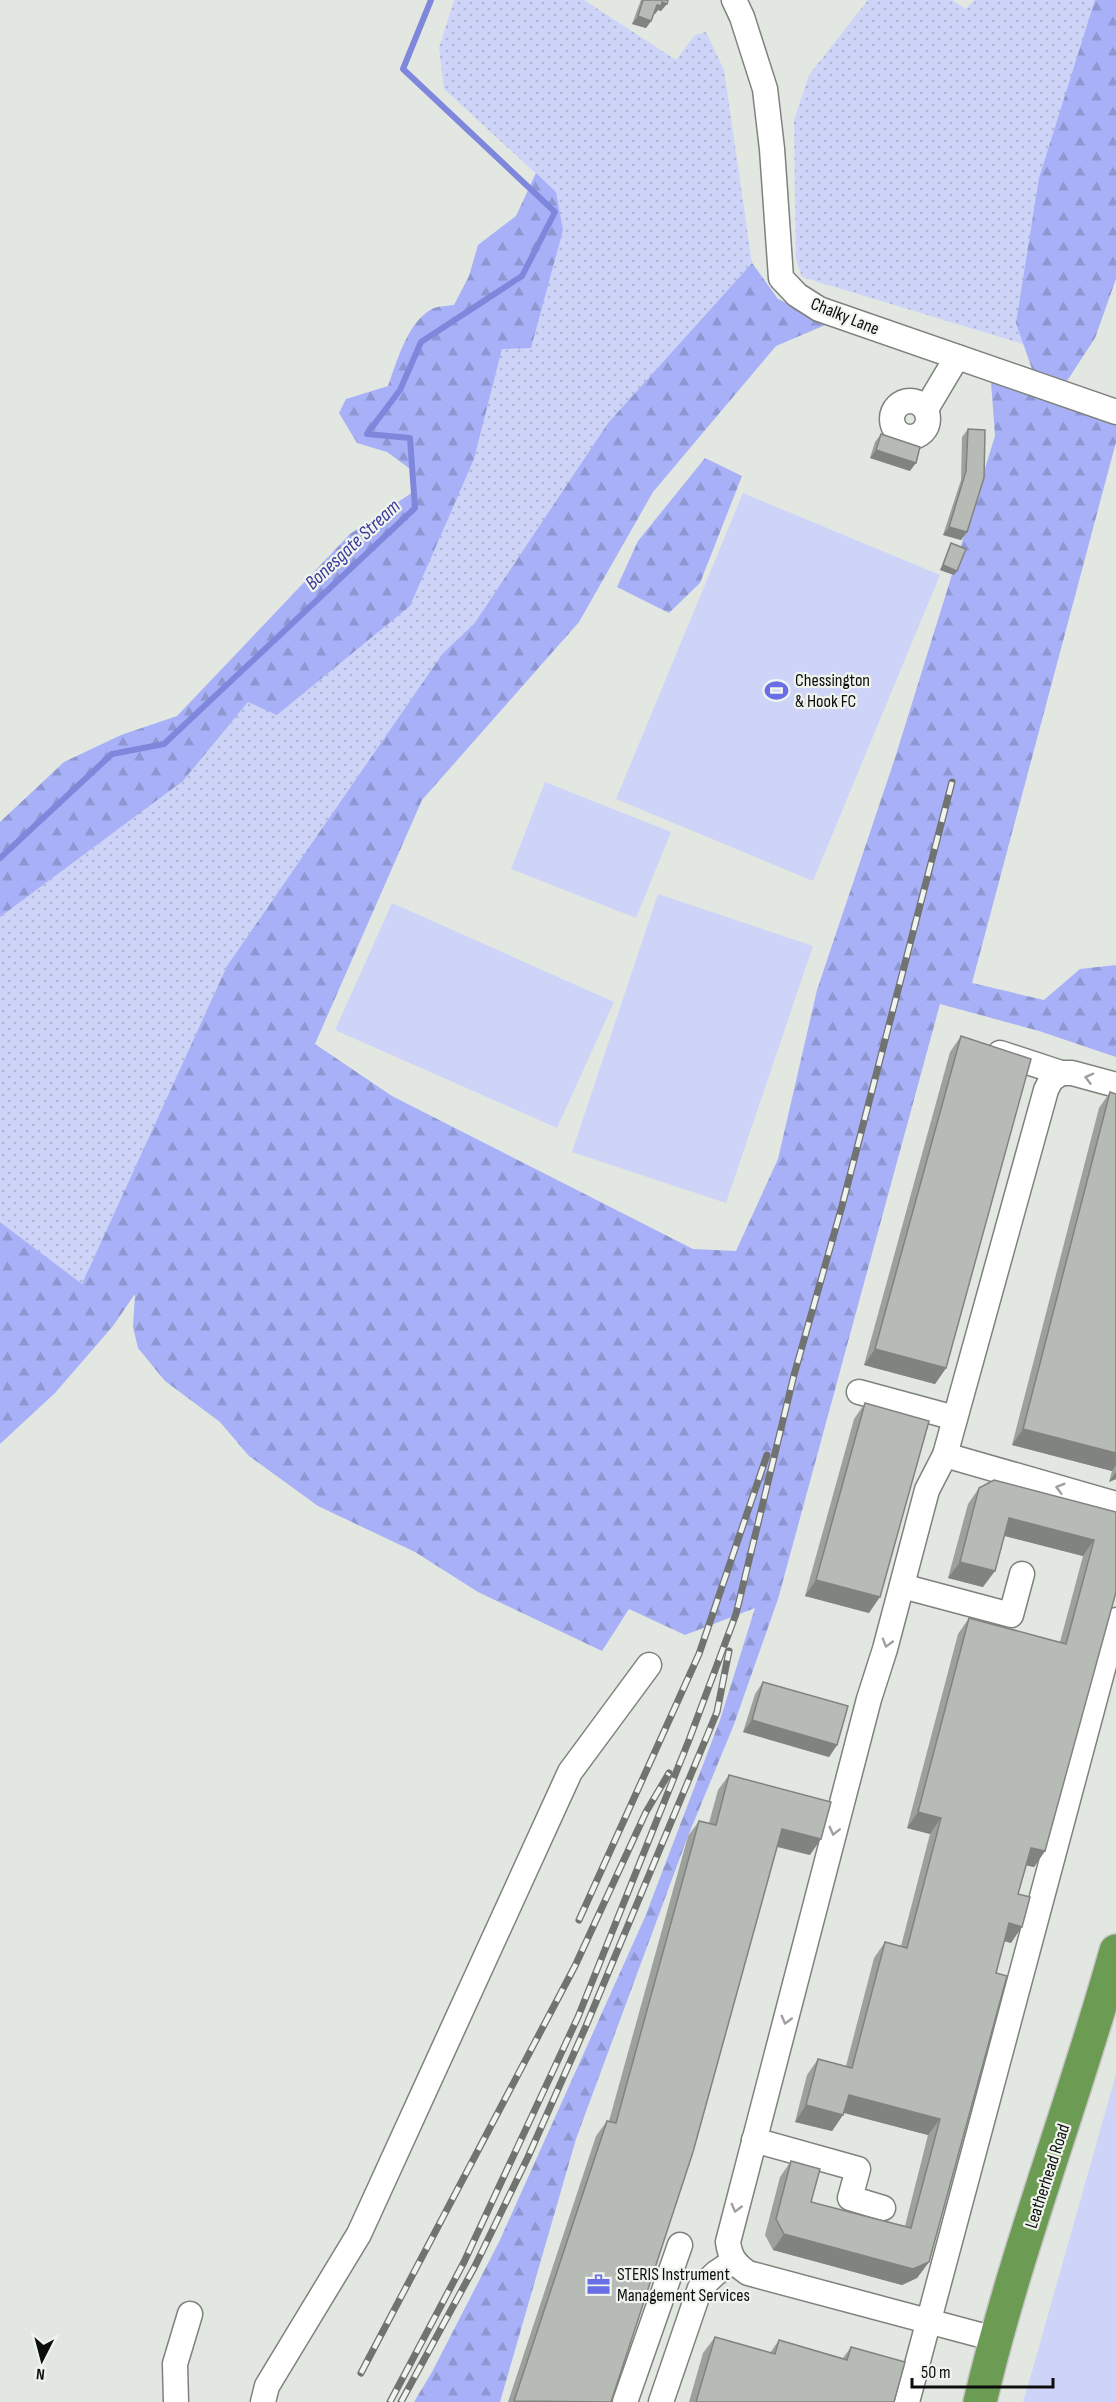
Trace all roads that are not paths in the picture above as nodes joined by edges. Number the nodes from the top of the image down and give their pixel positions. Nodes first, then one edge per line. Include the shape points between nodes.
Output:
1 (734, 0) edge
2 (957, 357) junction
3 (926, 409) dead end
4 (1116, 412) edge
5 (976, 1047) edge
6 (1061, 1073) junction
7 (1116, 1085) edge
8 (859, 1392) dead end
9 (955, 1418) junction
10 (945, 1455) junction
11 (1116, 1504) edge
12 (1022, 1574) dead end
13 (902, 1586) junction
14 (1116, 1620) edge
15 (649, 1665) dead end
16 (1116, 1951) edge
17 (1107, 2018) edge
18 (754, 2140) junction
19 (883, 2208) dead end
20 (680, 2245) dead end
21 (734, 2261) junction
22 (662, 2299) junction
23 (692, 2311) junction
24 (190, 2314) dead end
25 (929, 2323) junction
26 (995, 2339) junction
27 (638, 2368) junction
28 (669, 2379) junction
29 (176, 2402) edge
30 (263, 2402) edge
31 (625, 2402) edge
32 (661, 2402) edge
33 (907, 2402) edge
34 (980, 2402) edge

1 - 2 street, Chalky Lane via 765,89 781,278 797,295 819,309
2 - 3 street
2 - 4 street, Chalky Lane
5 - 6 street
7 -> 6 street
6 - 9 street via 1046,1090
8 - 9 street
9 - 10 street
11 -> 10 street
10 - 13 street via 927,1490
12 - 13 street via 1011,1615
13 -> 18 street via 843,1794
14 - 25 street
15 - 30 street via 570,1772 359,2234 267,2386
16 - 17 highway, Leatherhead Road
17 - 26 highway, Leatherhead Road
18 - 19 street via 858,2169 850,2198
18 -> 21 street via 728,2242
20 - 22 street
21 - 23 street via 700,2288
21 - 25 street via 748,2273
22 - 23 street
22 - 27 street
23 - 28 street
24 - 29 street via 175,2364
25 - 26 street
25 - 33 street
26 - 34 highway, Leatherhead Road
27 - 28 street
27 - 31 street
28 - 32 street

